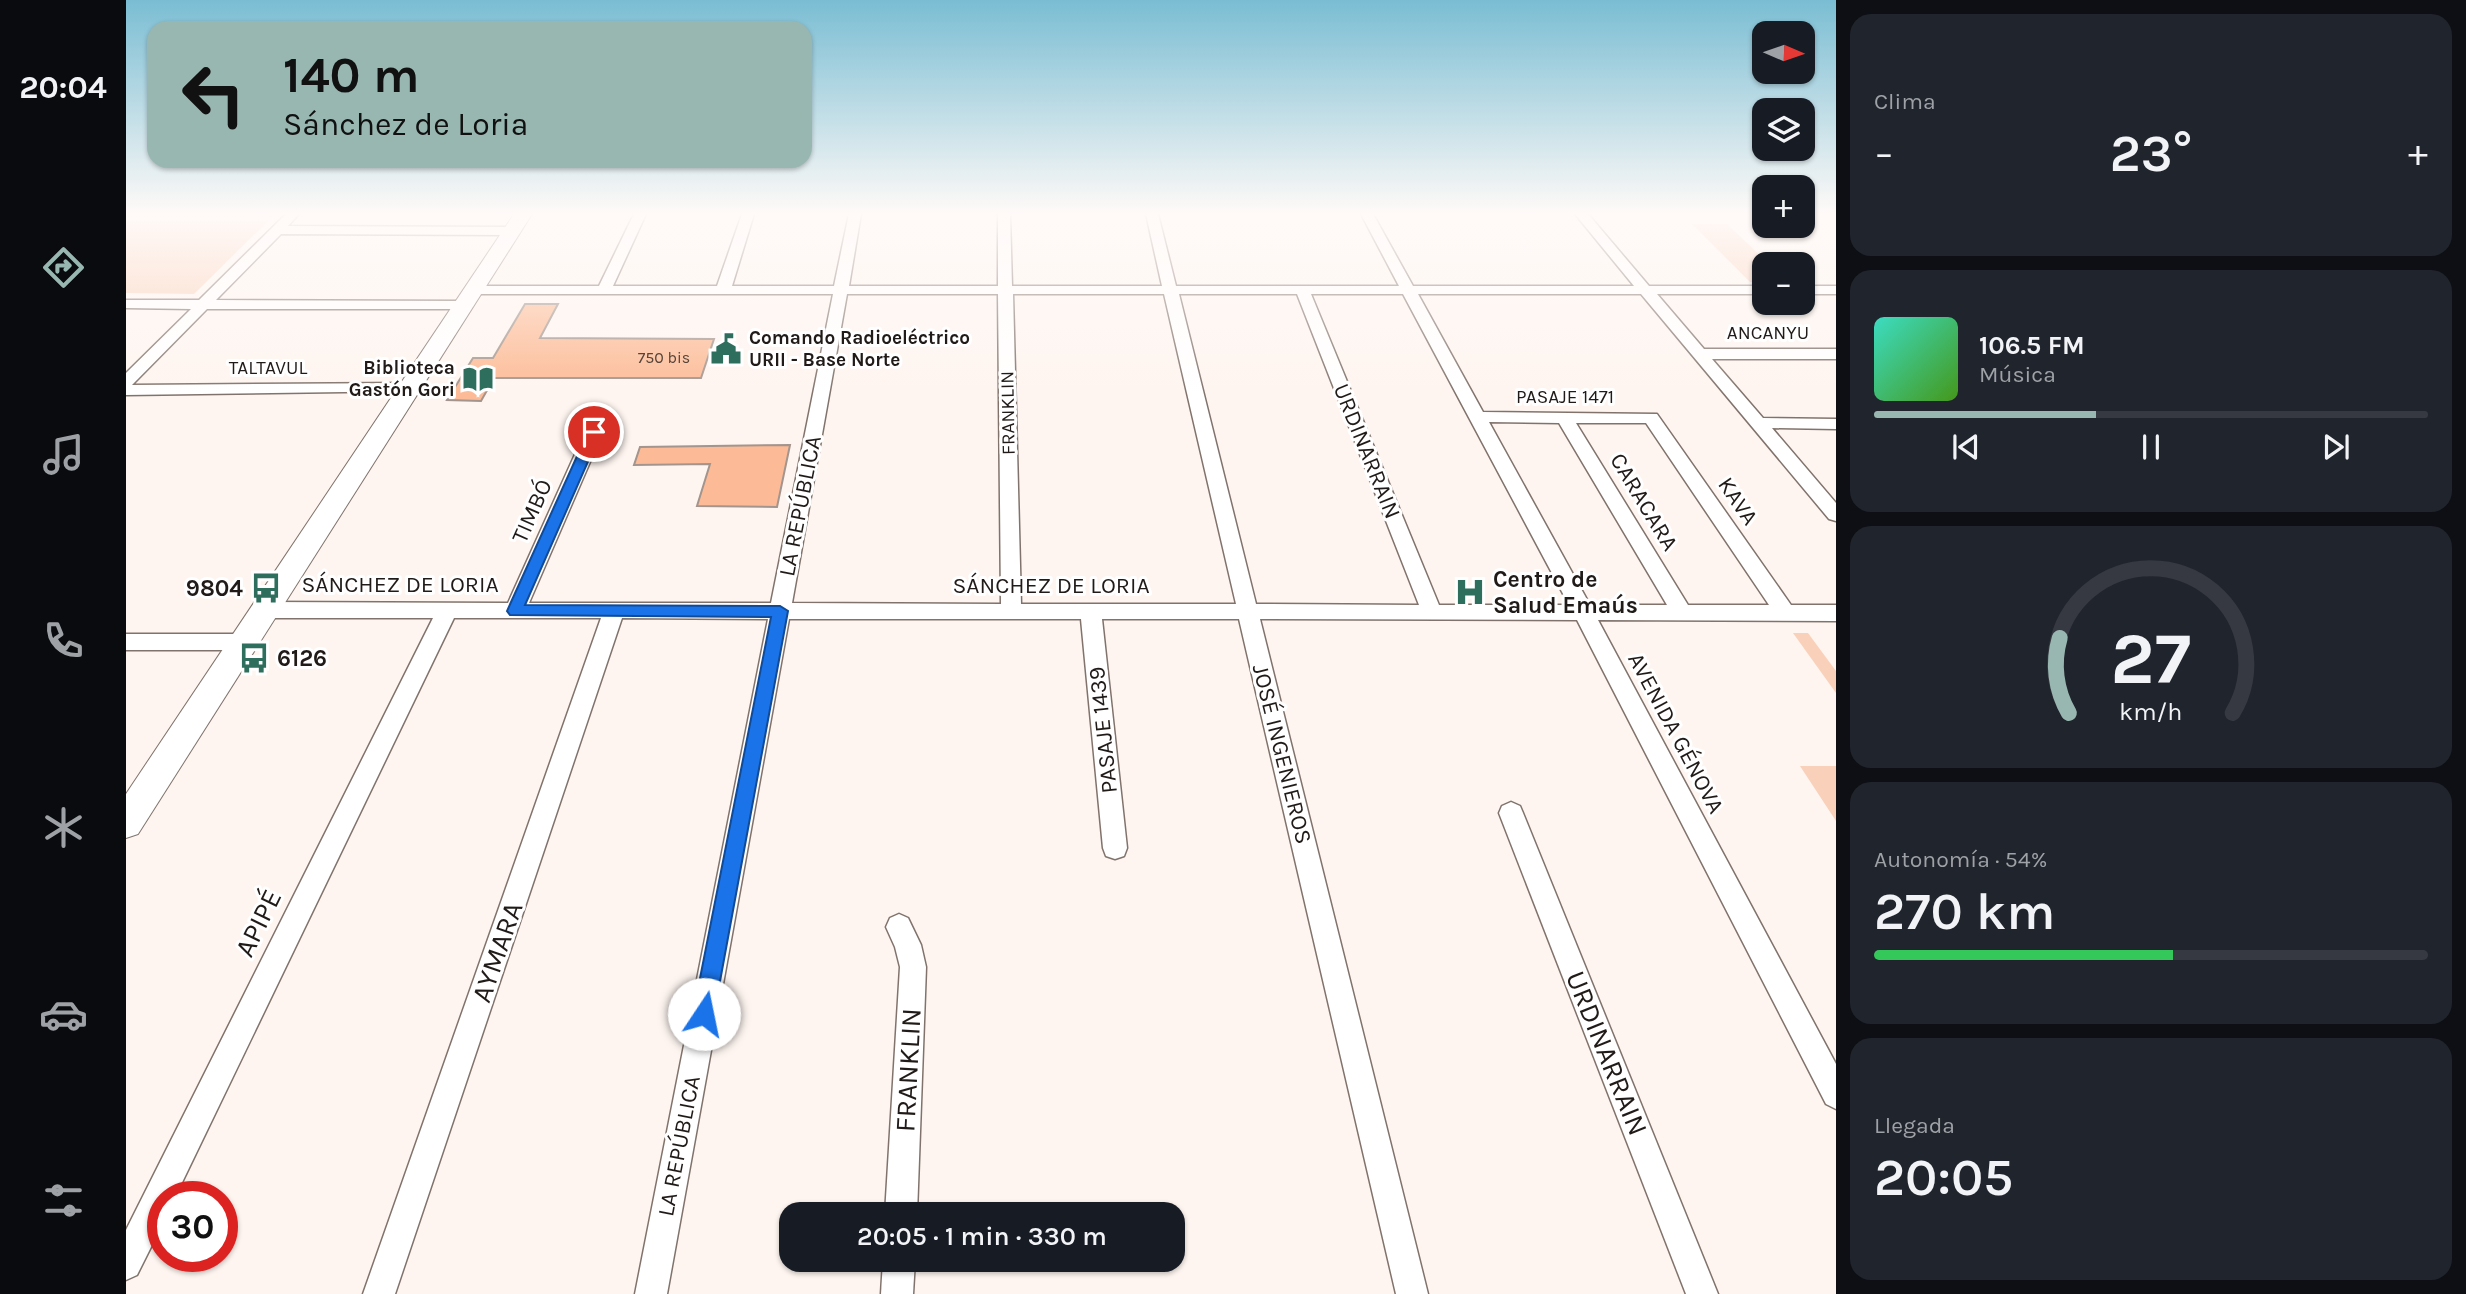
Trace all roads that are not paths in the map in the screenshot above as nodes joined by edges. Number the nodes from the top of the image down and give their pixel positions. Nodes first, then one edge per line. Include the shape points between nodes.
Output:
1 (232, 274) edge
2 (484, 274) edge
3 (611, 274) edge
4 (728, 274) edge
5 (845, 274) edge
6 (1005, 274) edge
7 (1167, 274) edge
8 (1401, 274) edge
9 (1633, 274) edge
10 (1005, 289) junction
11 (1171, 289) junction
12 (1302, 289) junction
13 (1409, 289) junction
14 (1836, 289) edge
15 (604, 290) junction
16 (723, 290) junction
17 (842, 290) junction
18 (1646, 290) junction
19 (1752, 290) edge
20 (1815, 290) edge
21 (469, 298) junction
22 (126, 304) edge
23 (203, 304) junction
24 (1700, 354) junction
25 (1836, 354) edge
26 (126, 382) edge
27 (410, 388) junction
28 (126, 390) edge
29 (1479, 417) junction
30 (1564, 418) junction
31 (1651, 418) joint
32 (1758, 423) junction
33 (1836, 424) edge
34 (594, 432) dead end
35 (1835, 514) edge
36 (265, 610) junction
37 (447, 611) junction
38 (515, 611) junction
39 (614, 611) junction
40 (780, 611) junction
41 (1011, 612) junction
42 (1091, 612) junction
43 (1248, 612) junction
44 (1432, 612) junction
45 (1584, 612) junction
46 (1682, 613) junction
47 (1784, 613) junction
48 (1836, 613) edge
49 (126, 642) edge
50 (244, 642) junction
51 (1511, 813) dead end
52 (126, 823) edge
53 (1115, 848) dead end
54 (899, 928) dead end
55 (1836, 1094) edge
56 (902, 1202) edge
57 (126, 1264) edge
58 (899, 1272) edge
59 (379, 1294) edge
60 (651, 1294) edge
61 (898, 1294) edge
62 (1412, 1294) edge
63 (1702, 1294) edge

1 - 23 street
2 - 21 main road
3 - 15 street
4 - 16 street
5 - 17 street, LA REPÚBLICA
6 - 10 street, FRANKLIN
7 - 11 street, JOSÉ INGENIEROS
8 - 13 street, AVENIDA GÉNOVA
9 - 18 street
10 - 11 street
10 - 17 street
10 - 41 street, FRANKLIN
11 - 12 street
11 - 43 street, JOSÉ INGENIEROS
12 - 13 street
12 - 44 street, URDINARRAIN
13 - 18 street
13 - 29 street, AVENIDA GÉNOVA
14 - 20 street
15 - 16 street
15 - 21 street
16 - 17 street
17 - 40 street, LA REPÚBLICA
18 - 19 street
18 - 24 street
21 - 23 street
21 - 27 main road
22 - 23 street
23 - 26 street
24 - 25 street, ANCANYU
24 - 32 street
27 - 28 street, TALTAVUL
27 - 36 main road
29 - 30 street, PASAJE 1471
29 - 45 street, AVENIDA GÉNOVA
30 - 31 street, PASAJE 1471
30 - 46 street, CARACARA
31 - 47 street, KAVA
32 - 33 street
32 - 35 street
34 - 38 street, TIMBÓ
36 - 37 street, SÁNCHEZ DE LORIA
36 - 50 main road
37 - 38 street, SÁNCHEZ DE LORIA
37 - 57 street, APIPÉ
38 - 39 street, SÁNCHEZ DE LORIA
39 - 40 street, SÁNCHEZ DE LORIA
39 - 59 street, AYMARA
40 - 41 street, SÁNCHEZ DE LORIA
40 - 60 street, LA REPÚBLICA
41 - 42 street, SÁNCHEZ DE LORIA
42 - 43 street, SÁNCHEZ DE LORIA
42 - 53 street, PASAJE 1439
43 - 44 street, SÁNCHEZ DE LORIA
43 - 62 street, JOSÉ INGENIEROS
44 - 45 street, SÁNCHEZ DE LORIA
45 - 46 street, SÁNCHEZ DE LORIA
45 - 55 street, AVENIDA GÉNOVA
46 - 47 street, SÁNCHEZ DE LORIA
47 - 48 street, SÁNCHEZ DE LORIA
49 - 50 street
50 - 52 main road
51 - 63 street, URDINARRAIN
54 - 56 street, FRANKLIN via 913,967
58 - 61 street

